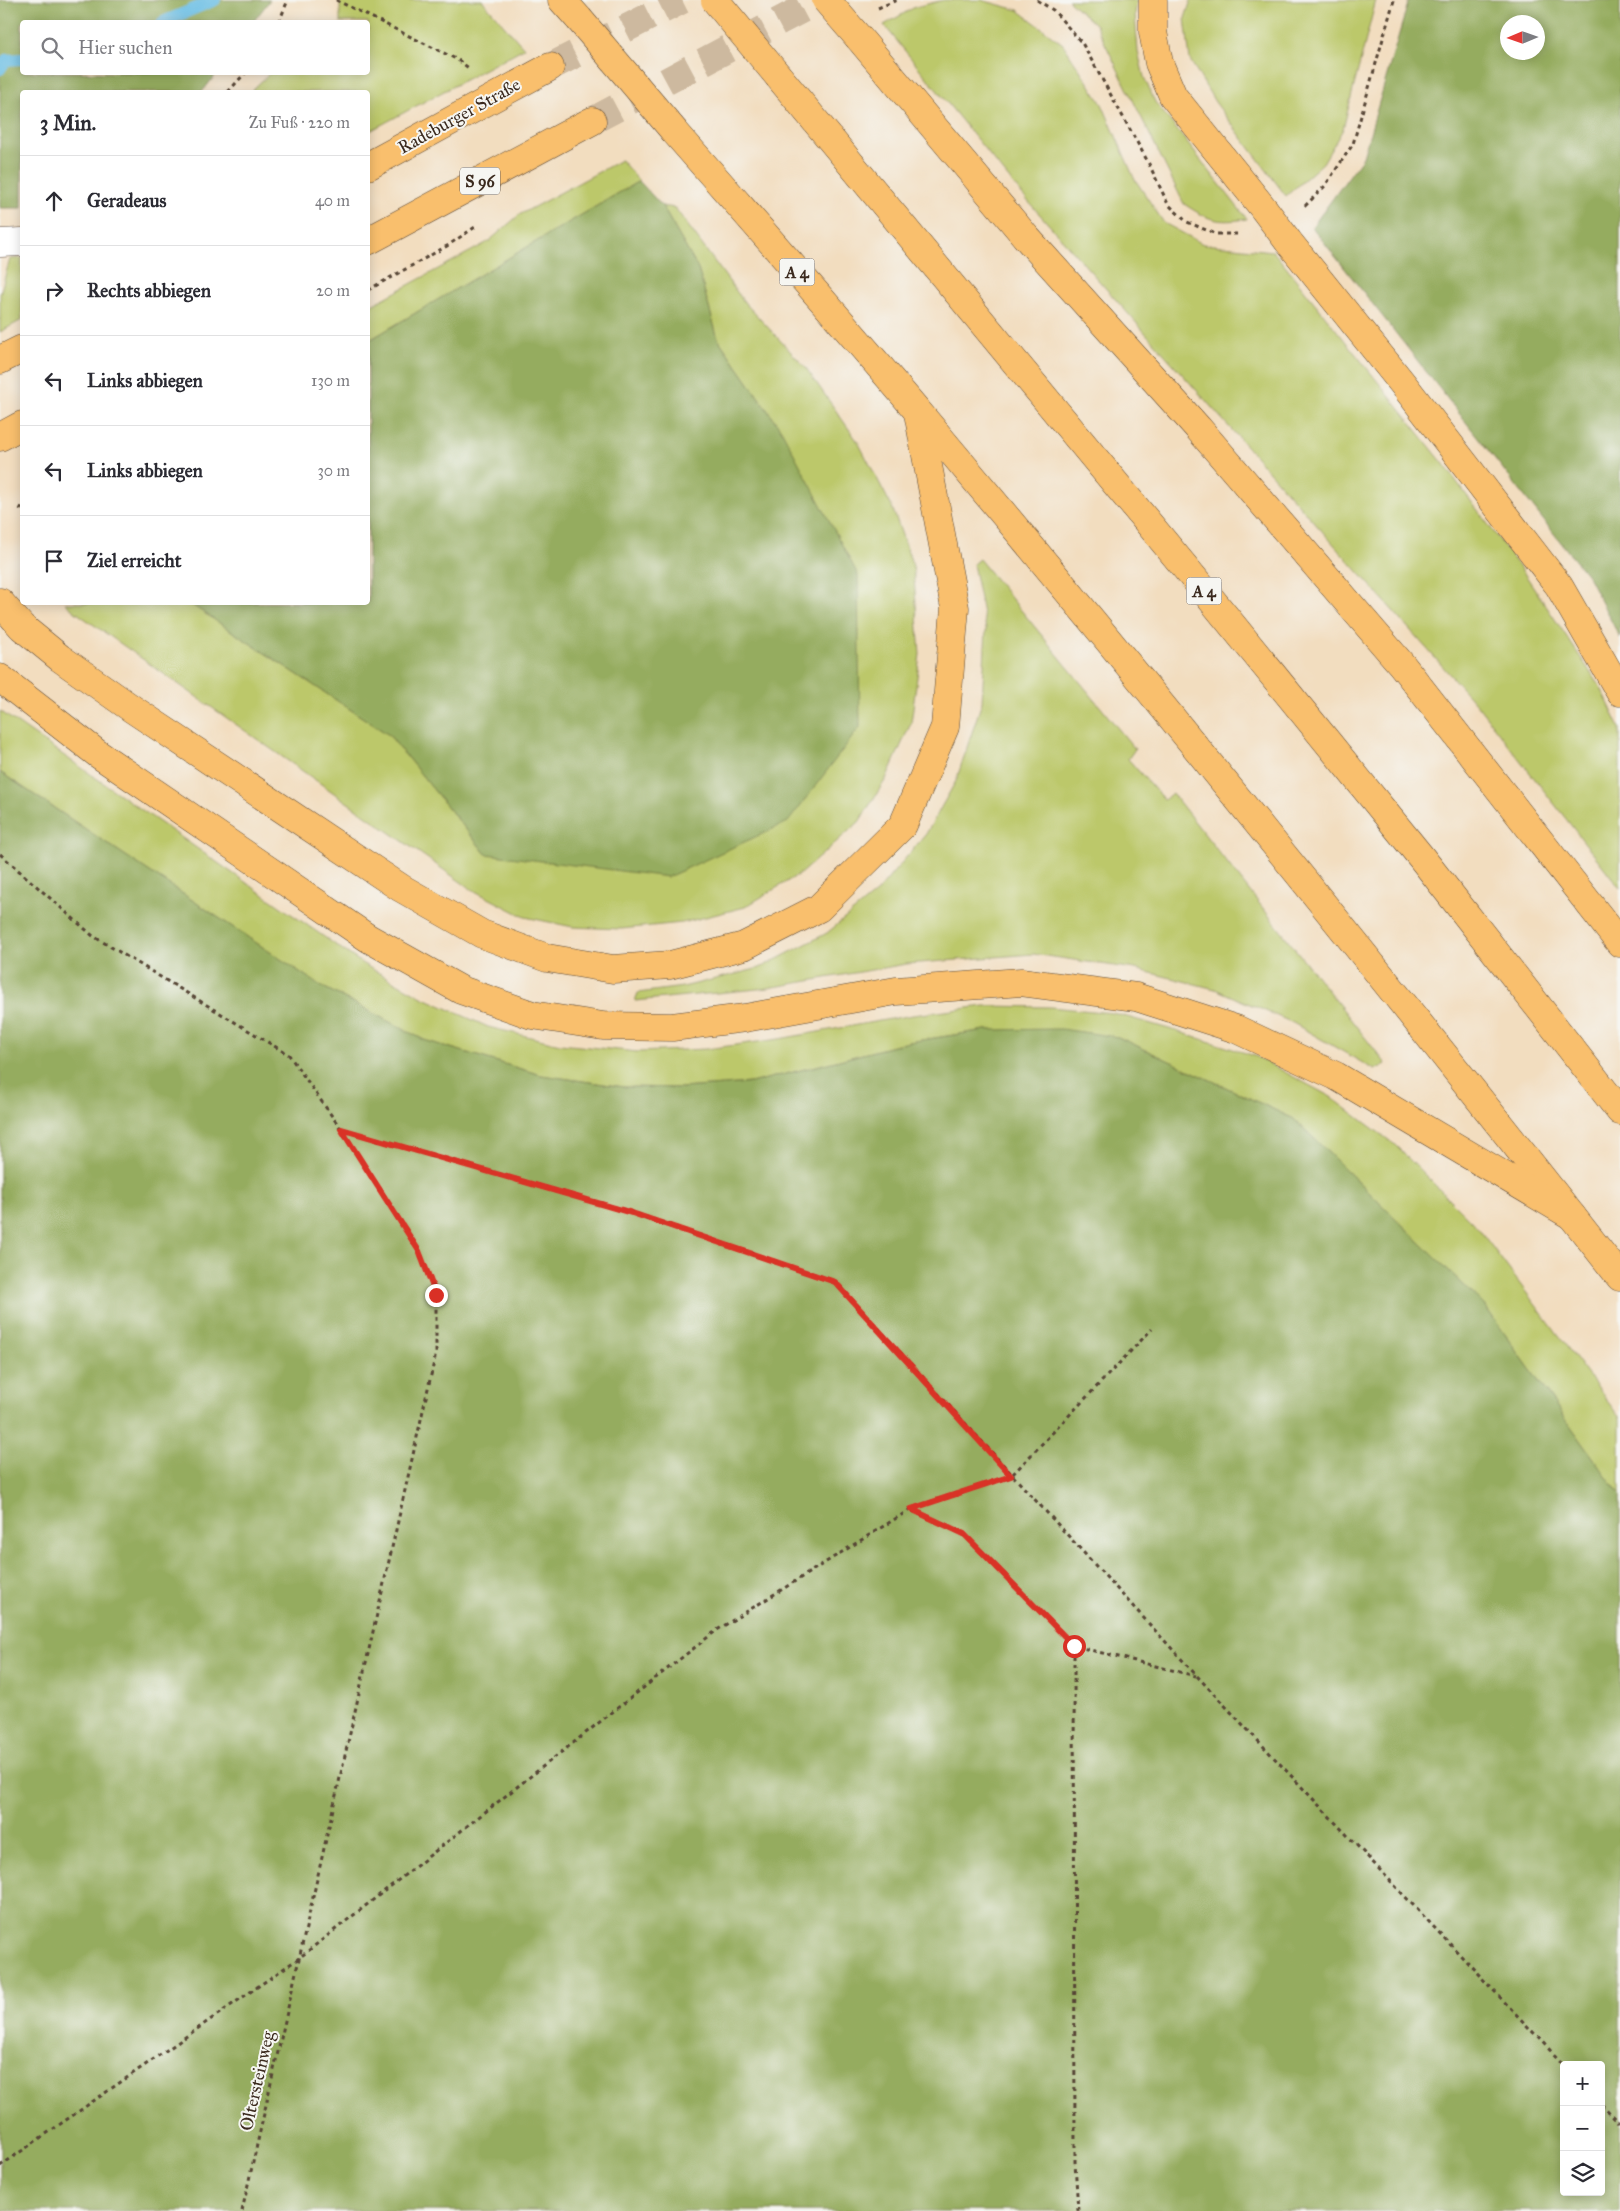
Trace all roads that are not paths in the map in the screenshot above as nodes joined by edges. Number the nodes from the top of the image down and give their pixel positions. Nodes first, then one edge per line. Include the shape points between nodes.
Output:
1 (715, 0) edge
2 (826, 0) edge
3 (1153, 0) edge
4 (570, 9) edge
5 (550, 67) tunnel mouth
6 (592, 121) tunnel mouth
7 (370, 165) edge
8 (370, 240) edge
9 (20, 242) edge
10 (0, 243) edge
11 (20, 349) edge
12 (0, 360) edge
13 (918, 412) junction
14 (20, 425) edge
15 (0, 436) edge
16 (0, 602) edge
17 (0, 678) edge
18 (1620, 692) edge
19 (1620, 943) edge
20 (1620, 1111) edge
21 (1572, 1216) junction
22 (1620, 1277) edge

1 - 20 main road, A 4, bridge via 1359,781
2 - 19 main road, bridge via 1026,237 1198,428 1402,666
3 - 18 main road, bridge via 1153,32 1159,63 1172,96 1403,384 1559,586
4 - 13 main road, A 4, bridge
5 - 7 main road, Radeburger Straße
6 - 8 main road, S 96
9 - 10 street
11 - 12 main road
13 - 16 main road via 955,608 945,727 903,824 819,908 744,946 670,965 613,969 547,958 482,934 401,888 131,708 60,658 22,627
13 - 21 main road, A 4 via 1185,734
14 - 15 main road
17 - 21 main road via 98,754 368,938 460,990 532,1015 603,1026 672,1027 745,1018 896,991 1021,982 1136,997 1236,1028 1336,1076
21 - 22 main road, A 4

